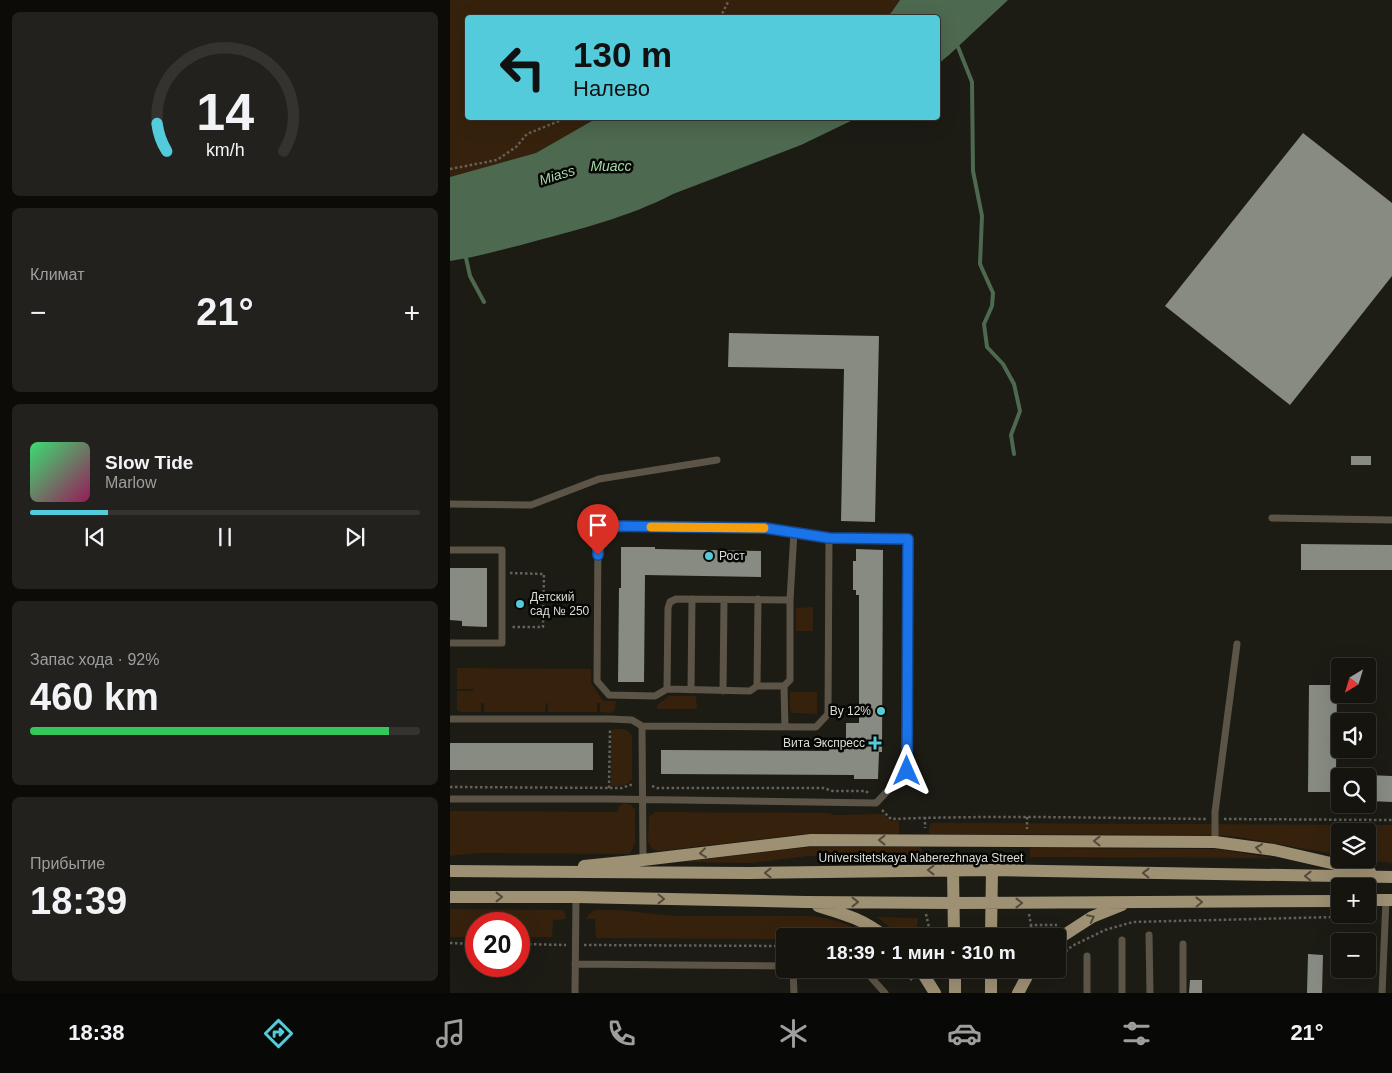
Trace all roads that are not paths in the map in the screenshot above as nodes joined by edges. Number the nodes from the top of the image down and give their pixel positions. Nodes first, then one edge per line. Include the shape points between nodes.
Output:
1 (717, 460) dead end
2 (450, 504) edge
3 (1272, 518) dead end
4 (1392, 520) edge
5 (794, 532) junction
6 (829, 538) junction
7 (450, 550) edge
8 (692, 599) junction
9 (724, 600) junction
10 (758, 600) junction
11 (790, 600) junction
12 (450, 643) edge
13 (1237, 644) dead end
14 (757, 686) junction
15 (784, 686) junction
16 (667, 689) junction
17 (691, 690) junction
18 (723, 690) junction
19 (450, 719) edge
20 (642, 726) junction
21 (785, 727) junction
22 (450, 799) edge
23 (642, 800) junction
24 (1215, 842) junction
25 (643, 860) junction
26 (953, 870) junction
27 (992, 870) junction
28 (450, 872) edge
29 (484, 872) junction
30 (1392, 877) edge
31 (450, 897) edge
32 (576, 897) junction
33 (1376, 900) edge
34 (1389, 900) edge
35 (1331, 901) edge
36 (806, 902) junction
37 (953, 903) junction
38 (991, 903) junction
39 (1127, 903) junction
40 (873, 928) edge
41 (954, 928) edge
42 (991, 928) edge
43 (1066, 934) edge
44 (1149, 935) dead end
45 (1122, 940) dead end
46 (1183, 944) dead end
47 (1086, 956) dead end
48 (575, 964) junction
49 (776, 966) edge
50 (794, 978) edge
51 (872, 978) edge
52 (926, 978) edge
53 (954, 978) edge
54 (991, 978) edge
55 (1027, 978) edge
56 (575, 993) edge
57 (794, 993) edge
58 (885, 993) edge
59 (935, 993) edge
60 (955, 993) edge
61 (991, 993) edge
62 (1018, 993) edge
63 (1087, 993) edge
64 (1122, 993) edge
65 (1150, 993) edge
66 (1183, 993) edge
67 (1382, 993) edge

1 - 2 lane via 599,478 531,505
3 - 4 lane
5 - 6 lane
5 - 11 lane
5 - 16 lane via 765,528 608,526 600,530 597,681 609,695 655,696
6 - 21 lane via 828,714 816,727
6 - 23 lane via 908,539 907,771 876,803
7 - 12 lane via 502,550 502,643
8 - 9 lane
8 - 16 lane via 676,599 668,608
8 - 17 lane
9 - 10 lane
9 - 18 lane
10 - 11 lane
10 - 14 lane
11 - 15 lane via 790,680
13 - 24 lane via 1215,819
14 - 15 lane
14 - 18 lane via 750,691
15 - 21 lane
16 - 17 lane
17 - 18 lane
19 - 20 lane via 610,719 632,720
20 - 21 lane
20 - 23 lane
22 - 23 lane
23 - 25 lane
24 -> 25 main road via 811,840
30 -> 24 main road via 1274,850
25 - 29 main road
26 - 27 main road, Universitetskaya Naberezhnaya Street
26 -> 29 main road, Universitetskaya Naberezhnaya Street via 749,874
26 - 37 main road
30 -> 27 main road, Universitetskaya Naberezhnaya Street
27 - 38 main road
28 - 29 main road, Universitetskaya Naberezhnaya Street
31 -> 32 main road
32 -> 36 main road
32 - 48 lane
33 - 34 main road
34 - 67 lane
39 -> 35 main road
36 -> 37 main road
36 - 40 main road via 852,916
37 - 38 main road
37 - 41 main road
38 -> 39 main road
38 - 42 main road
43 -> 39 main road via 1092,917
44 - 65 lane
45 - 64 lane
46 - 66 lane
47 - 63 lane
48 - 49 lane
48 - 56 lane
50 - 57 lane
51 - 58 lane
52 - 59 main road
53 - 60 main road
54 - 61 main road
55 - 62 main road

